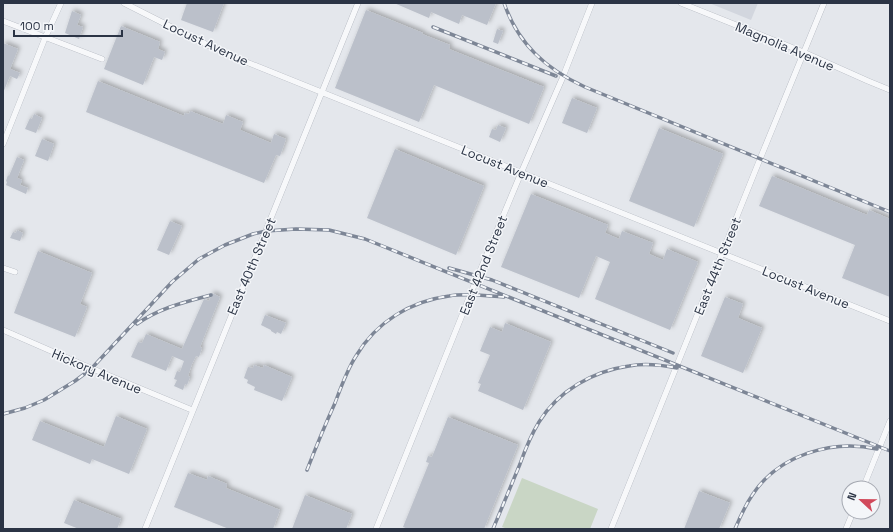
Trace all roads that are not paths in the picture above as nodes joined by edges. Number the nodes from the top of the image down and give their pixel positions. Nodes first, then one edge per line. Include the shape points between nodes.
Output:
1 (61, 3) edge
2 (124, 3) edge
3 (358, 3) edge
4 (592, 3) edge
5 (681, 3) edge
6 (824, 3) edge
7 (3, 21) edge
8 (45, 38) junction
9 (803, 52) junction
10 (102, 59) dead end
11 (890, 90) edge
12 (322, 92) junction
13 (3, 144) edge
14 (521, 173) junction
15 (722, 254) junction
16 (3, 268) edge
17 (15, 272) dead end
18 (890, 321) edge
19 (3, 330) edge
20 (192, 410) junction
21 (890, 421) edge
22 (866, 480) edge
23 (145, 529) edge
24 (376, 529) edge
25 (611, 529) edge

1 - 8 street
2 - 12 street, Locust Avenue via 213,48
3 - 12 street, East 40th Street
4 - 14 street, East 42nd Street
5 - 9 street, Magnolia Avenue
6 - 9 street, East 44th Street
7 - 8 street
8 - 10 street
8 - 13 street
9 - 11 street, Magnolia Avenue
9 - 15 street, East 44th Street
12 - 14 street, Locust Avenue
12 - 20 street, East 40th Street
14 - 15 street, Locust Avenue
14 - 24 street, East 42nd Street
15 - 18 street, Locust Avenue
15 - 25 street, East 44th Street
16 - 17 street
19 - 20 street, Hickory Avenue
20 - 23 street, East 40th Street
21 - 22 street

